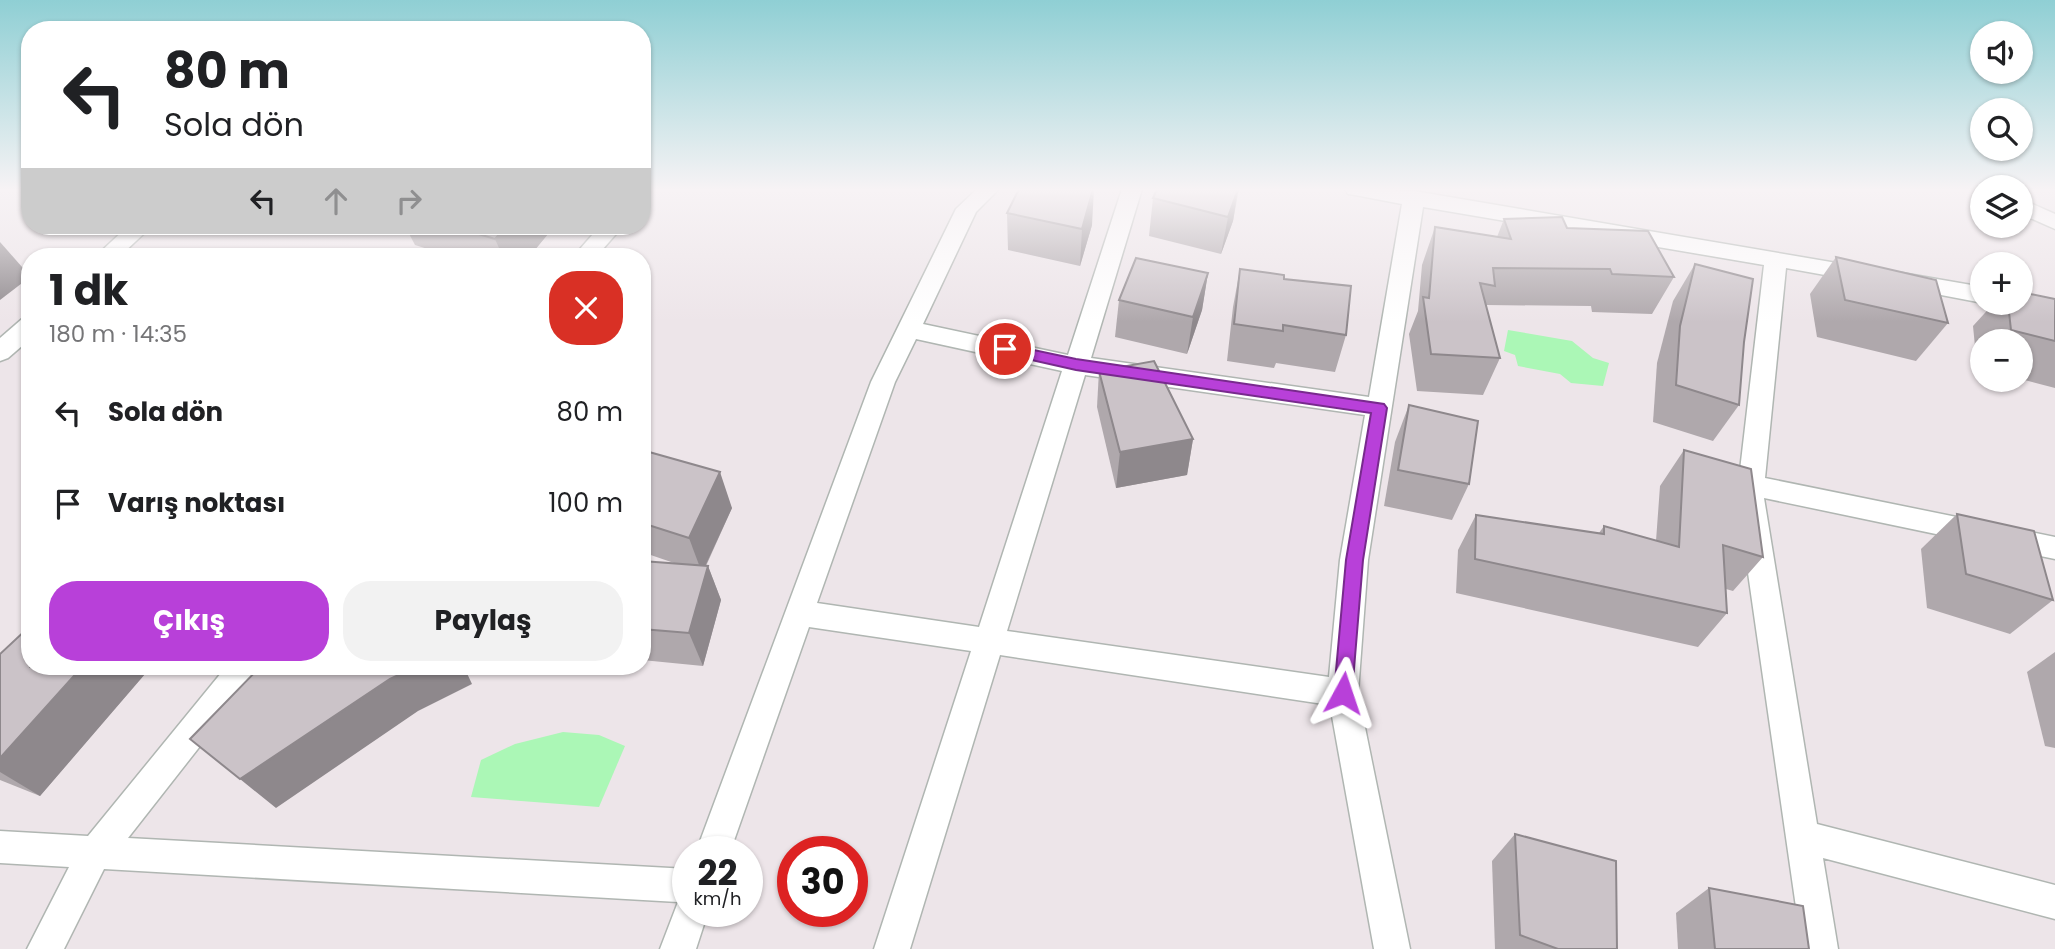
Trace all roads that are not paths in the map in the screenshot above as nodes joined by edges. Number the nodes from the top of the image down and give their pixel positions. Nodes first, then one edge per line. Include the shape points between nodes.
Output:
1 (955, 233) edge
2 (1118, 233) edge
3 (1408, 233) edge
4 (1623, 233) edge
5 (131, 235) edge
6 (604, 235) edge
7 (116, 248) edge
8 (592, 248) edge
9 (1776, 259) junction
10 (1970, 293) edge
11 (909, 329) junction
12 (21, 333) edge
13 (0, 352) edge
14 (1076, 365) junction
15 (1379, 408) junction
16 (1751, 485) junction
17 (2055, 548) edge
18 (800, 613) junction
19 (989, 641) junction
20 (238, 675) edge
21 (1343, 693) junction
22 (719, 836) edge
23 (1803, 837) junction
24 (0, 847) edge
25 (94, 854) junction
26 (672, 885) edge
27 (2055, 902) edge
28 (686, 927) edge
29 (45, 949) edge
30 (678, 949) edge
31 (892, 949) edge
32 (1392, 949) edge
33 (1820, 949) edge

1 - 11 street
2 - 14 street
3 - 15 street
4 - 9 street
5 - 7 street
6 - 8 street
9 - 10 street
9 - 16 street
11 - 14 street
11 - 18 street via 883,382
12 - 13 street
14 - 15 street
14 - 19 street
15 - 21 street via 1354,560
16 - 17 street
16 - 23 street
18 - 19 street
18 - 22 street
19 - 21 street
19 - 31 street
20 - 25 street
21 - 32 street
23 - 27 street
23 - 33 street
24 - 25 street
25 - 26 street
25 - 29 street
28 - 30 street

